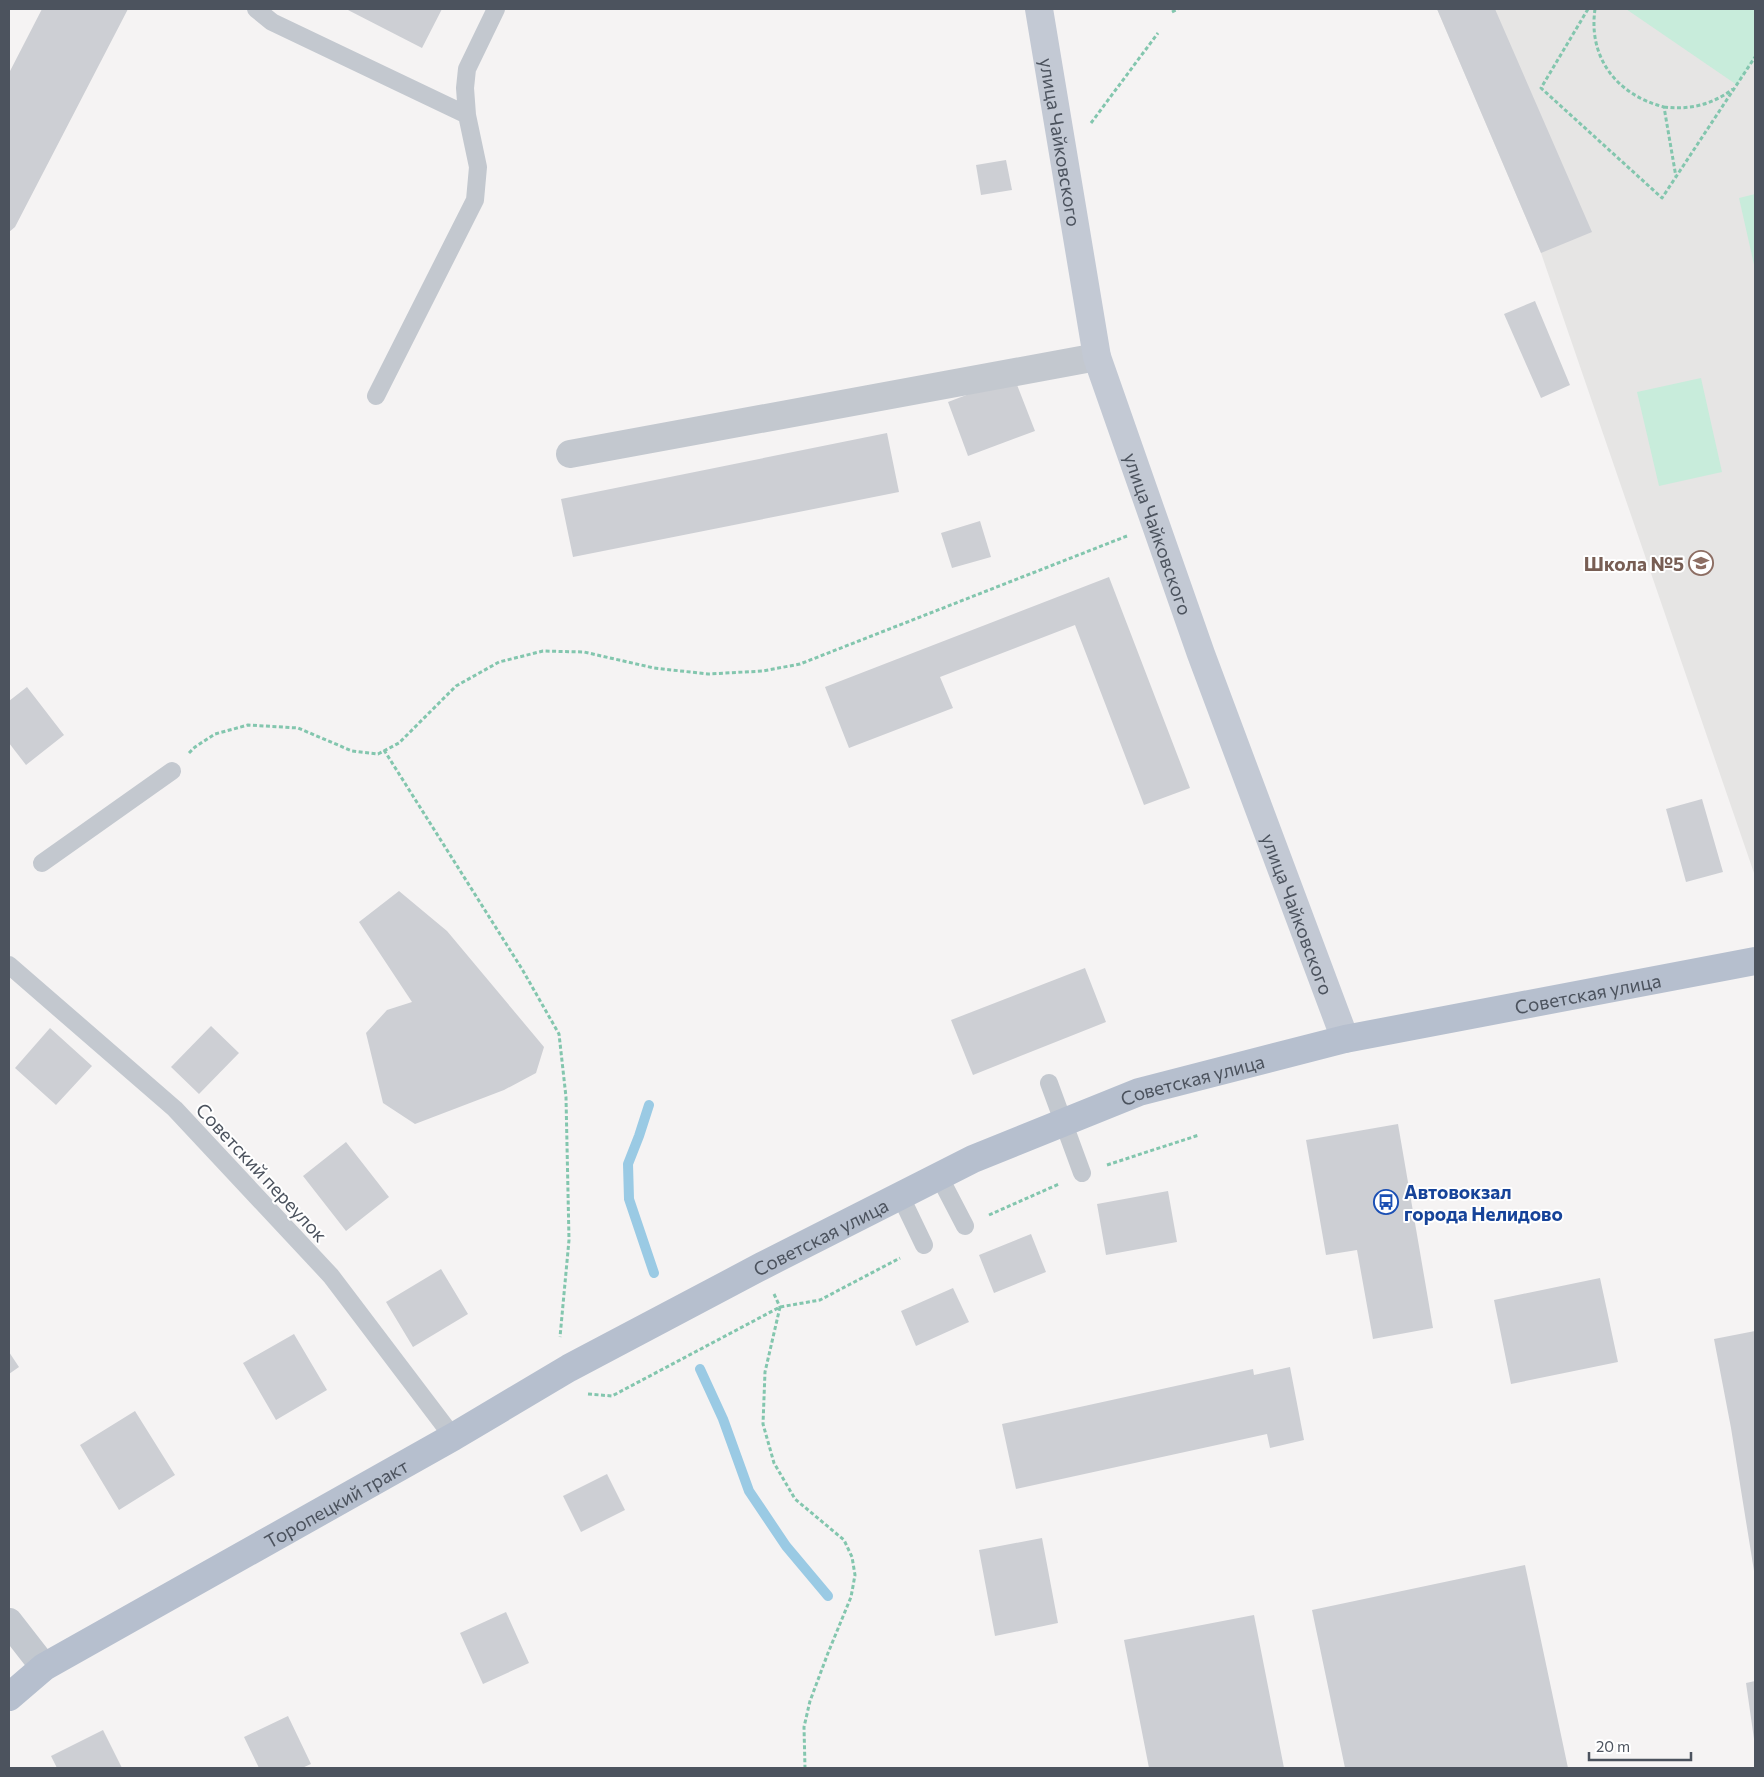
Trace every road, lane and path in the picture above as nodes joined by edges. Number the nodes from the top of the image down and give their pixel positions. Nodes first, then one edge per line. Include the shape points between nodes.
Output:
1 (256, 9) edge
2 (496, 9) edge
3 (1039, 9) edge
4 (1178, 9) edge
5 (1588, 9) edge
6 (1595, 9) edge
7 (1172, 12) dead end
8 (1158, 33) dead end
9 (1755, 57) edge
10 (1737, 85) junction
11 (1664, 107) junction
12 (467, 115) junction
13 (1064, 160) junction
14 (1676, 177) junction
15 (1097, 357) junction
16 (376, 396) dead end
17 (570, 454) dead end
18 (1155, 524) junction
19 (384, 750) junction
20 (172, 771) joint
21 (42, 863) dead end
22 (1755, 961) edge
23 (9, 965) edge
24 (1345, 1040) junction
25 (1049, 1083) dead end
26 (1064, 1122) junction
27 (1082, 1173) dead end
28 (939, 1176) junction
29 (900, 1195) junction
30 (965, 1226) dead end
31 (924, 1245) dead end
32 (762, 1266) junction
33 (668, 1314) joint
34 (560, 1339) dead end
35 (453, 1437) junction
36 (9, 1622) edge
37 (44, 1667) junction
38 (9, 1697) edge
39 (805, 1768) edge

1 - 12 lane via 272,22
2 - 12 lane via 468,69 465,88
3 - 13 street, улица Чайковского
4 - 7 path
5 - 14 path via 1541,88 1662,198
6 - 11 path via 1596,45 1612,76 1639,98
8 - 13 path
9 - 10 path
10 - 11 path via 1699,106
10 - 14 path
11 - 14 path
12 - 16 lane via 478,167 475,200
13 - 15 street, улица Чайковского
15 - 17 street
15 - 18 street, улица Чайковского
18 - 19 path via 800,664 763,671 708,674 654,668 584,652 543,652 499,662 456,686 399,743
18 - 24 street, улица Чайковского
19 - 20 path via 378,754 352,751 298,728 248,724 215,734 195,747
19 - 34 path via 522,969 559,1034 566,1097 569,1231
20 - 21 lane
22 - 24 main road, Советская улица
23 - 35 lane, Советский переулок via 175,1110 216,1153 331,1276
24 - 26 main road, Советская улица via 1139,1092
25 - 26 lane
26 - 27 lane
26 - 28 main road, Советская улица
28 - 29 main road, Советская улица
28 - 30 lane
29 - 31 lane
29 - 32 main road, Советская улица
32 - 33 main road, Советская улица
32 - 39 path via 780,1307 765,1372 763,1424 774,1463 795,1499 844,1540 852,1557 855,1575 851,1596 810,1701 804,1727
33 - 35 main road, Торопецкий тракт
35 - 37 main road, Торопецкий тракт
36 - 37 street
37 - 38 main road, Торопецкий тракт

